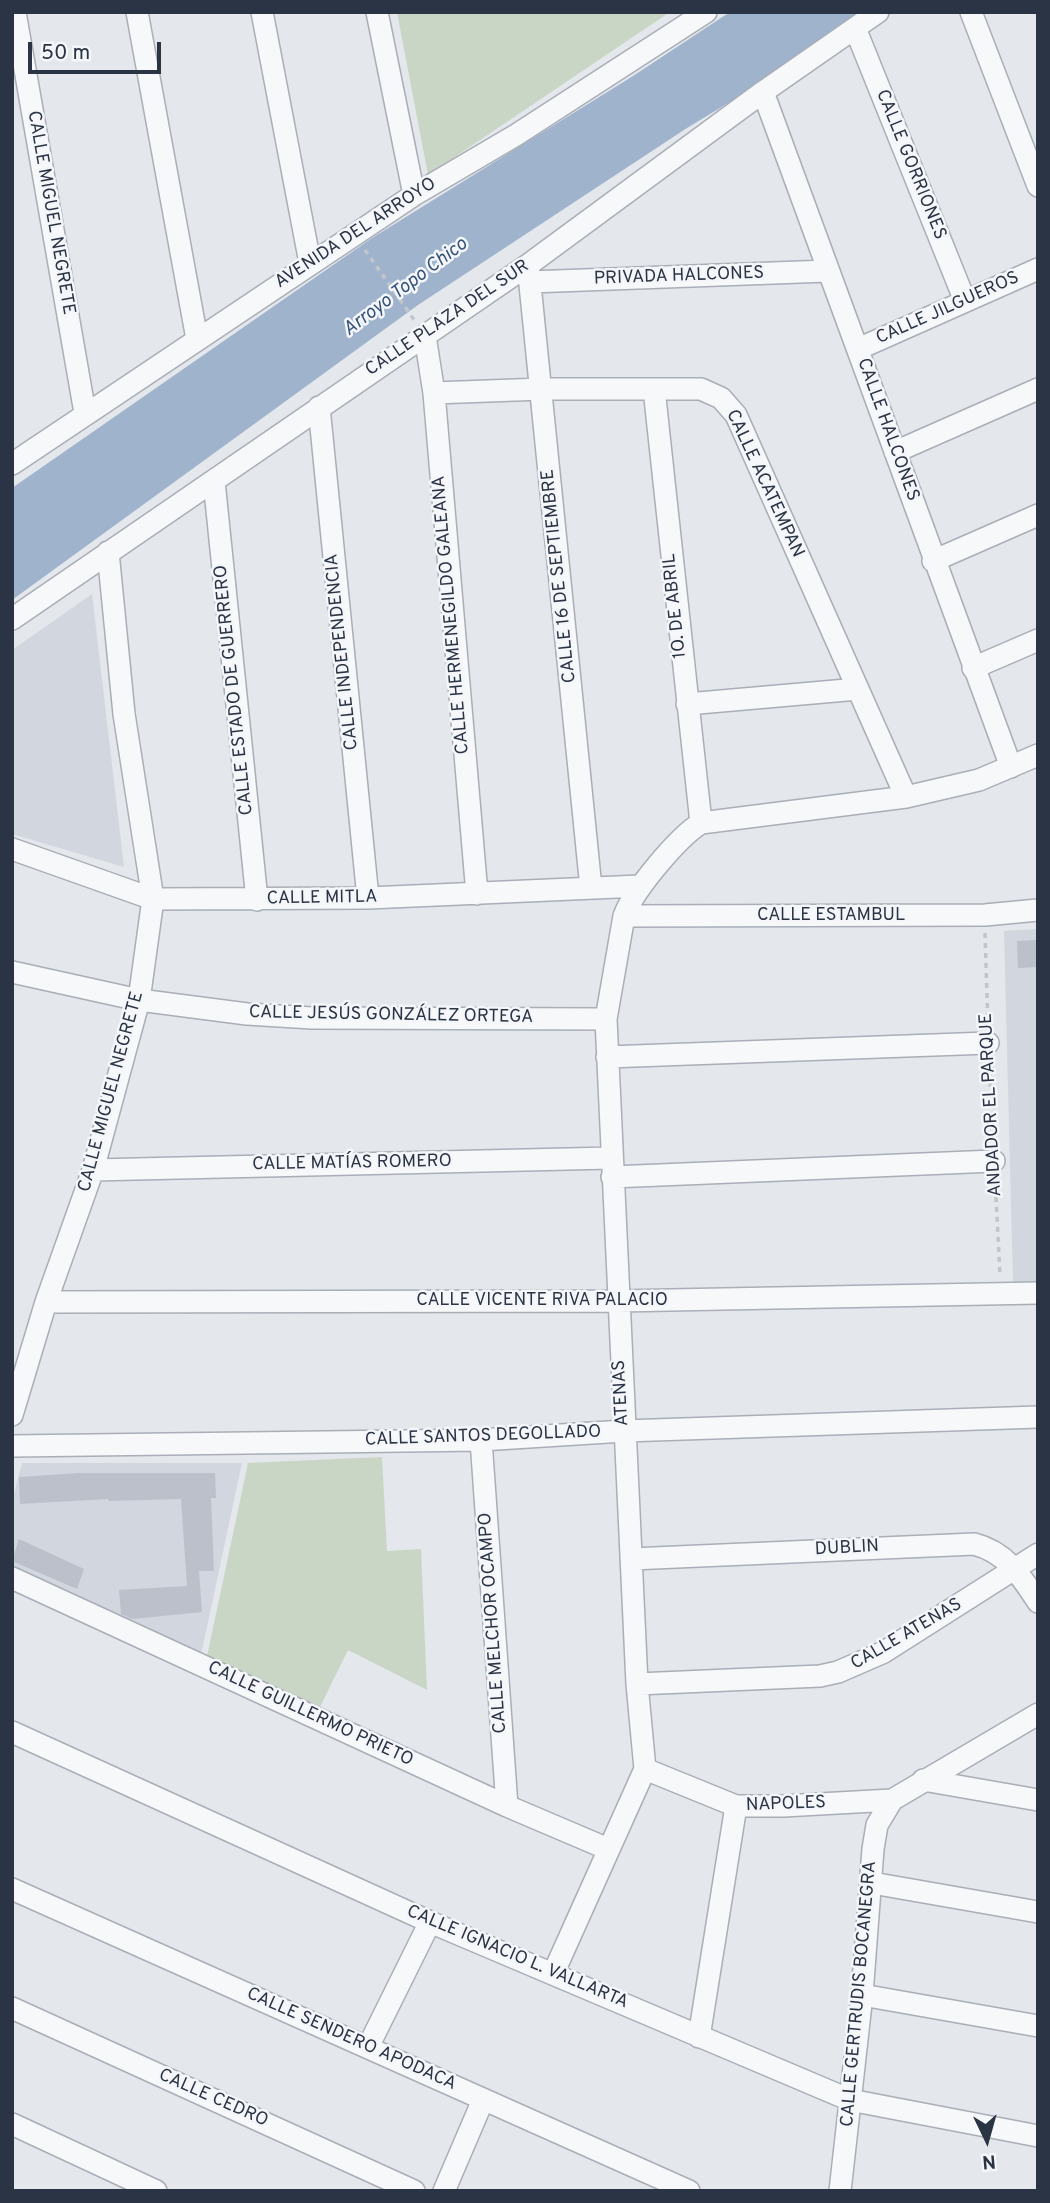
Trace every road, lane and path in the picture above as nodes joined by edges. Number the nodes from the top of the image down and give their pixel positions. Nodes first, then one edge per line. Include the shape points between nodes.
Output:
1 (15, 12) edge
2 (137, 12) edge
3 (262, 12) edge
4 (377, 12) edge
5 (706, 12) edge
6 (877, 12) edge
7 (971, 12) edge
8 (855, 28) junction
9 (763, 92) junction
10 (1038, 186) edge
11 (414, 195) junction
12 (366, 255) dead end
13 (310, 262) junction
14 (1038, 269) edge
15 (827, 271) junction
16 (529, 273) junction
17 (965, 301) junction
18 (421, 330) junction
19 (197, 339) junction
20 (858, 349) junction
21 (542, 389) junction
22 (654, 389) junction
23 (1038, 389) edge
24 (433, 393) junction
25 (319, 407) junction
26 (85, 414) junction
27 (895, 452) junction
28 (12, 464) edge
29 (214, 481) junction
30 (1038, 516) edge
31 (108, 552) junction
32 (933, 561) junction
33 (12, 619) edge
34 (1038, 640) edge
35 (974, 668) junction
36 (858, 689) junction
37 (687, 704) junction
38 (1038, 755) edge
39 (1011, 767) junction
40 (906, 797) junction
41 (701, 823) junction
42 (12, 849) edge
43 (640, 886) junction
44 (591, 888) junction
45 (477, 894) junction
46 (368, 898) junction
47 (153, 899) junction
48 (257, 900) junction
49 (1036, 909) edge
50 (985, 915) junction
51 (624, 916) junction
52 (12, 972) edge
53 (139, 1000) junction
54 (606, 1019) junction
55 (988, 1043) junction
56 (607, 1057) junction
57 (995, 1161) junction
58 (611, 1168) junction
59 (93, 1170) junction
60 (1038, 1293) edge
61 (1001, 1294) junction
62 (618, 1301) junction
63 (46, 1302) junction
64 (12, 1415) edge
65 (1038, 1418) edge
66 (624, 1431) junction
67 (481, 1440) junction
68 (12, 1446) edge
69 (1038, 1554) edge
70 (631, 1559) junction
71 (1017, 1569) junction
72 (12, 1578) edge
73 (1038, 1602) edge
74 (637, 1684) junction
75 (1038, 1714) edge
76 (12, 1732) edge
77 (645, 1769) junction
78 (923, 1780) junction
79 (892, 1800) junction
80 (1038, 1801) edge
81 (507, 1806) junction
82 (736, 1806) junction
83 (608, 1849) junction
84 (872, 1883) junction
85 (12, 1889) edge
86 (1038, 1912) edge
87 (430, 1922) junction
88 (553, 1974) junction
89 (862, 1995) junction
90 (12, 2008) edge
91 (1038, 2026) edge
92 (699, 2037) junction
93 (368, 2047) junction
94 (483, 2099) junction
95 (850, 2100) junction
96 (12, 2124) edge
97 (1038, 2136) edge
98 (156, 2191) edge
99 (414, 2191) edge
100 (444, 2191) edge
101 (689, 2191) edge
102 (840, 2191) edge

1 - 26 street, CALLE MIGUEL NEGRETE
2 - 19 street
3 - 13 street
4 - 11 street
5 - 11 street, AVENIDA DEL ARROYO
6 - 8 street, CALLE PLAZA DEL SUR
7 - 10 street
8 - 9 street, CALLE PLAZA DEL SUR
8 - 17 street, CALLE GORRIONES
9 - 15 street, CALLE HALCONES
9 - 16 street, CALLE PLAZA DEL SUR
11 - 13 street, AVENIDA DEL ARROYO
12 - 18 path
13 - 19 street, AVENIDA DEL ARROYO
14 - 17 street, CALLE JILGUEROS
15 - 16 street, PRIVADA HALCONES
15 - 20 street, CALLE HALCONES
16 - 18 street, CALLE PLAZA DEL SUR
16 - 21 street, CALLE 16 DE SEPTIEMBRE
17 - 20 street, CALLE JILGUEROS
18 - 24 street, CALLE HERMENEGILDO GALEANA
18 - 25 street, CALLE PLAZA DEL SUR
19 - 26 street, AVENIDA DEL ARROYO
20 - 27 street, CALLE HALCONES
21 - 22 street, CALLE ACATEMPAN
21 - 24 street, CALLE ACATEMPAN
21 - 44 street, CALLE 16 DE SEPTIEMBRE
22 - 36 street, CALLE ACATEMPAN via 701,389 721,398 736,415
22 - 37 street, 1O. DE ABRIL
23 - 27 street
24 - 45 street, CALLE HERMENEGILDO GALEANA
25 - 29 street, CALLE PLAZA DEL SUR
25 - 46 street, CALLE INDEPENDENCIA
26 - 28 street, AVENIDA DEL ARROYO
27 - 32 street, CALLE HALCONES
29 - 31 street, CALLE PLAZA DEL SUR
29 - 48 street, CALLE ESTADO DE GUERRERO
30 - 32 street
31 - 33 street, CALLE PLAZA DEL SUR
31 - 47 street, CALLE MIGUEL NEGRETE via 124,714
32 - 35 street, CALLE HALCONES
34 - 35 street
35 - 39 street, CALLE HALCONES
36 - 37 street
36 - 40 street, CALLE ACATEMPAN
37 - 41 street, 1O. DE ABRIL
38 - 39 street
39 - 40 street via 969,783
40 - 41 street
41 - 43 street, ATENAS
42 - 47 street, CALLE MITLA
43 - 44 street, CALLE MITLA
43 - 51 street, ATENAS
44 - 45 street, CALLE MITLA
45 - 46 street, CALLE MITLA
46 - 48 street, CALLE MITLA
47 - 48 street, CALLE MITLA
47 - 53 street, CALLE MIGUEL NEGRETE
49 - 50 street, CALLE ESTAMBUL
50 - 51 street, CALLE ESTAMBUL
50 - 55 path, ANDADOR EL PARQUE
51 - 54 street, ATENAS
52 - 53 street, CALLE JESÚS GONZÁLEZ ORTEGA
53 - 54 street, CALLE JESÚS GONZÁLEZ ORTEGA via 279,1017
53 - 59 street, CALLE MIGUEL NEGRETE
54 - 56 street, ATENAS
55 - 56 street
55 - 57 path, ANDADOR EL PARQUE
56 - 58 street, ATENAS
57 - 58 street, CALLE MATÍAS ROMERO
57 - 61 path, ANDADOR EL PARQUE
58 - 59 street, CALLE MATÍAS ROMERO
58 - 62 street, ATENAS
59 - 63 street, CALLE MIGUEL NEGRETE
60 - 61 street, CALLE VICENTE RIVA PALACIO
61 - 62 street, CALLE VICENTE RIVA PALACIO
62 - 63 street, CALLE VICENTE RIVA PALACIO
62 - 66 street, ATENAS
63 - 64 street, CALLE MIGUEL NEGRETE
65 - 66 street, CALLE SANTOS DEGOLLADO
66 - 67 street, CALLE SANTOS DEGOLLADO
66 - 70 street, ATENAS
67 - 68 street, CALLE SANTOS DEGOLLADO
67 - 81 street, CALLE MELCHOR OCAMPO
69 - 71 street, CALLE ATENAS
70 - 71 street, DUBLIN via 961,1543 985,1546
70 - 74 street, ATENAS
71 - 73 street, DUBLIN
71 - 74 street, CALLE ATENAS via 884,1652 838,1672
72 - 81 street, CALLE GUILLERMO PRIETO
74 - 77 street, ATENAS
75 - 78 street
76 - 87 street, CALLE IGNACIO L. VALLARTA
77 - 82 street, NAPOLES
77 - 83 street
78 - 79 street
78 - 80 street
79 - 82 street, NAPOLES
79 - 84 street, CALLE GERTRUDIS BOCANEGRA via 877,1825
81 - 83 street, CALLE GUILLERMO PRIETO
82 - 92 street
83 - 88 street
84 - 86 street
84 - 89 street, CALLE GERTRUDIS BOCANEGRA
85 - 93 street, CALLE SENDERO APODACA
87 - 88 street, CALLE IGNACIO L. VALLARTA
87 - 93 street
88 - 92 street, CALLE IGNACIO L. VALLARTA
89 - 91 street
89 - 95 street, CALLE GERTRUDIS BOCANEGRA
90 - 99 street, CALLE CEDRO
92 - 95 street, CALLE IGNACIO L. VALLARTA
93 - 94 street, CALLE SENDERO APODACA
94 - 100 street
94 - 101 street, CALLE SENDERO APODACA
95 - 97 street, CALLE IGNACIO L. VALLARTA
95 - 102 street, CALLE GERTRUDIS BOCANEGRA
96 - 98 street

